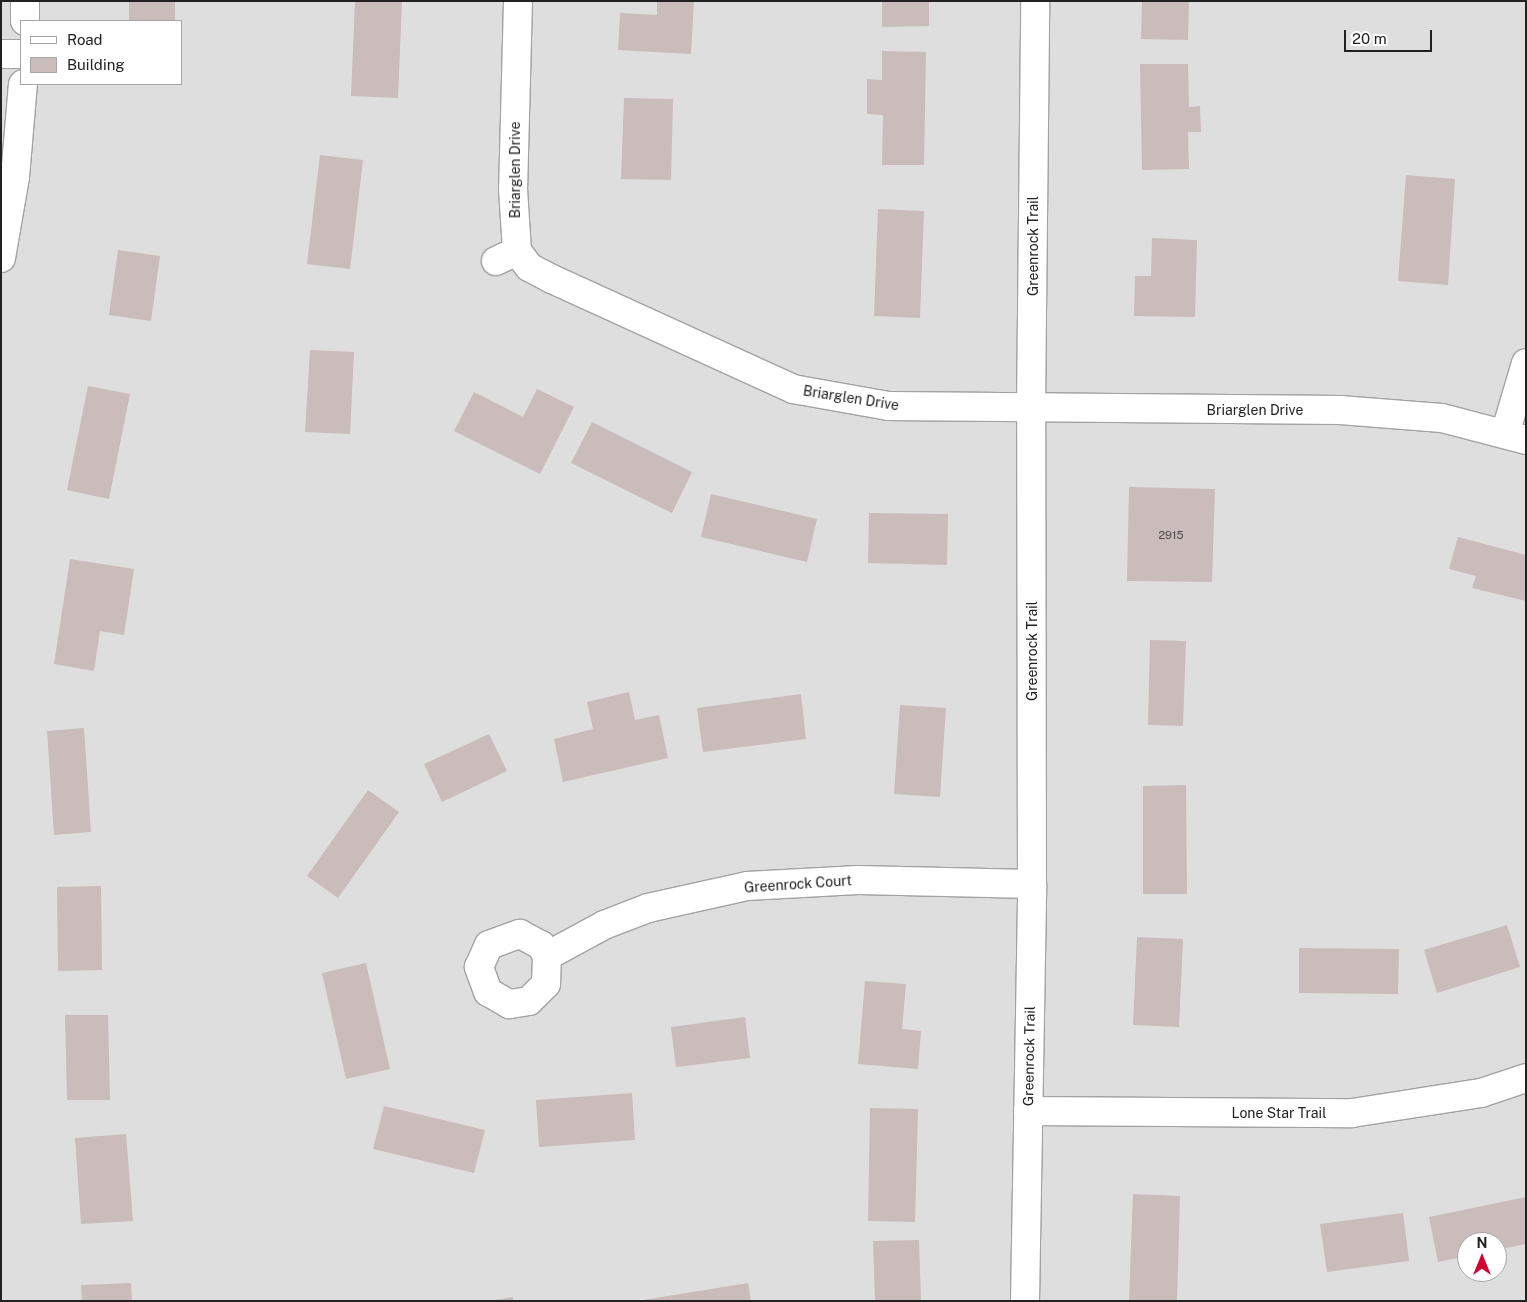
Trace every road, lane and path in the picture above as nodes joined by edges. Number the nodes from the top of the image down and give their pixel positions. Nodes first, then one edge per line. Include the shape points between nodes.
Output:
1 (25, 1) edge
2 (518, 1) edge
3 (1035, 1) edge
4 (25, 20) edge
5 (1, 54) edge
6 (20, 54) edge
7 (22, 85) edge
8 (1, 258) edge
9 (1526, 364) edge
10 (1031, 409) junction
11 (1515, 437) edge
12 (1032, 884) junction
13 (548, 956) dead end
14 (1526, 1078) edge
15 (1028, 1111) junction
16 (1025, 1301) edge

1 - 4 street
2 - 10 street, Briarglen Drive via 513,189 506,256 792,389 888,406
3 - 10 street, Greenrock Trail
5 - 6 street
7 - 8 street via 15,177
9 - 11 street
10 - 11 street, Briarglen Drive via 1340,410 1442,418
10 - 12 street, Greenrock Trail
12 - 13 street, Greenrock Court via 858,880 747,886 648,908 604,925
12 - 15 street, Greenrock Trail
14 - 15 street, Lone Star Trail via 1481,1093 1352,1113
15 - 16 street, Greenrock Trail

